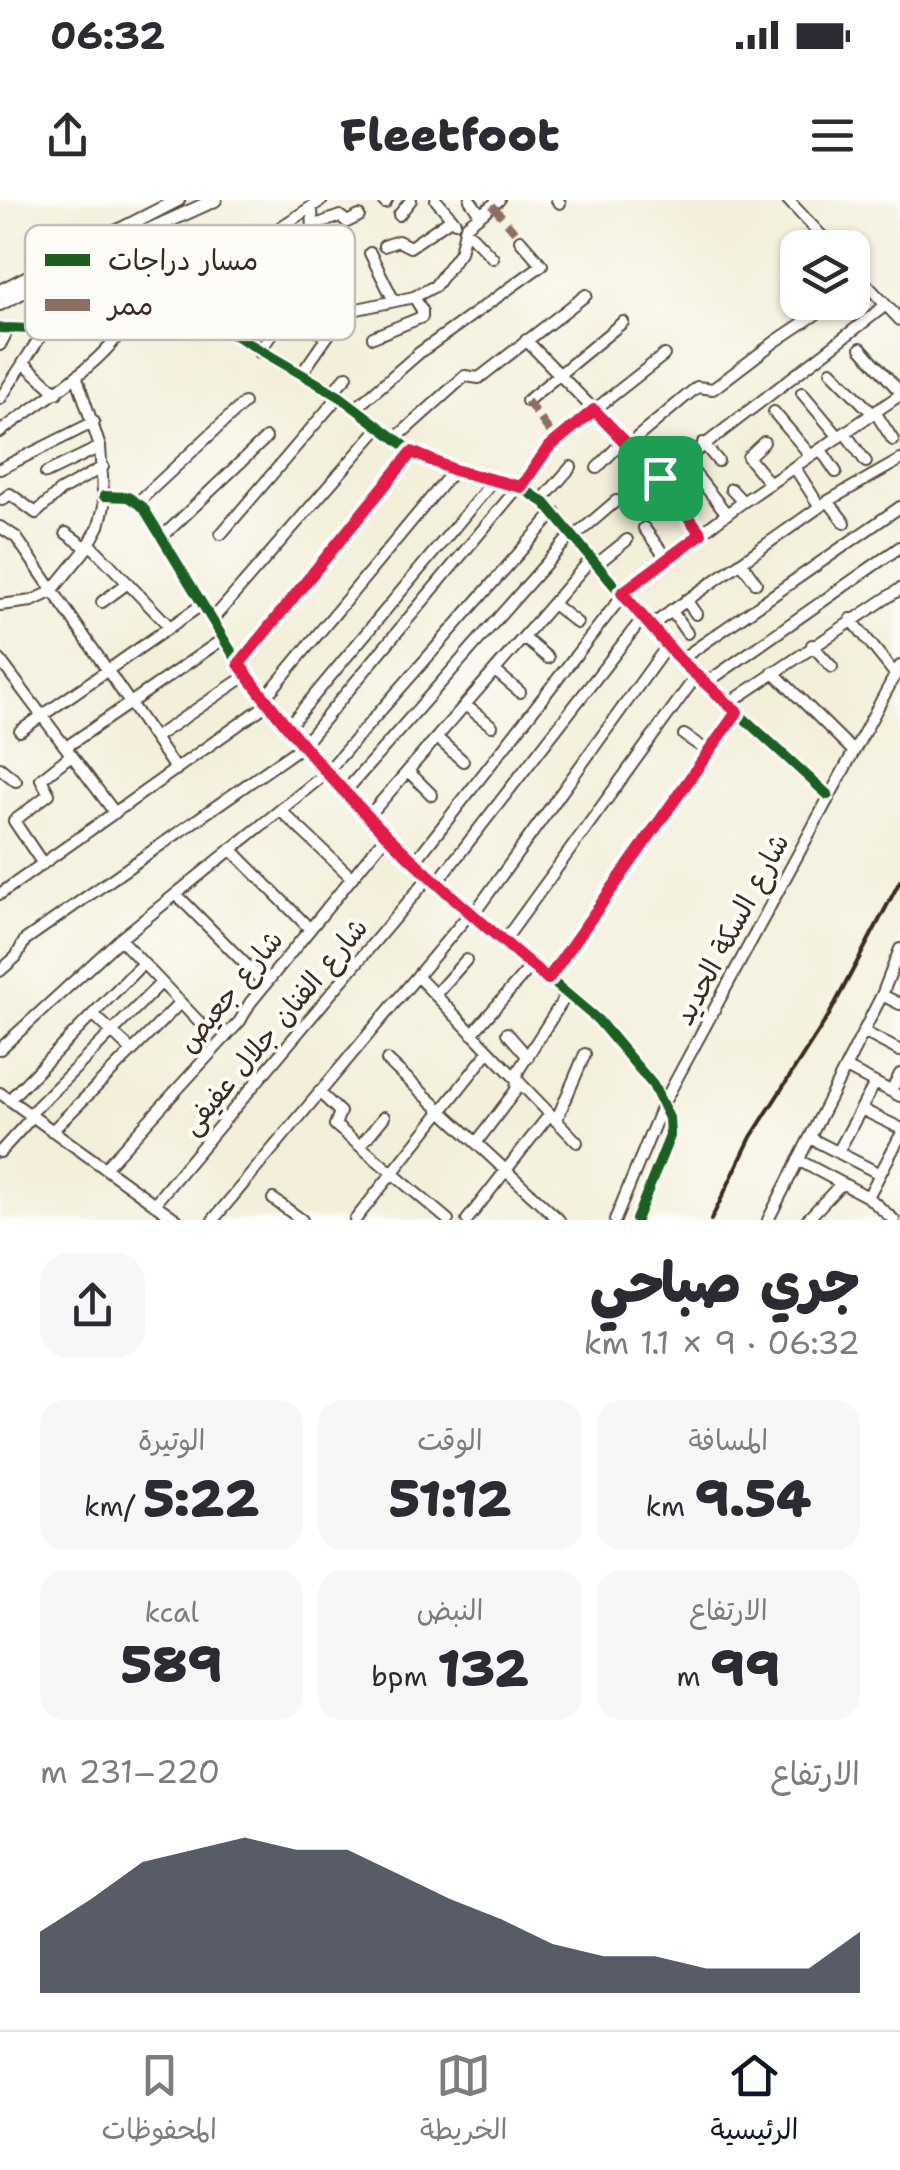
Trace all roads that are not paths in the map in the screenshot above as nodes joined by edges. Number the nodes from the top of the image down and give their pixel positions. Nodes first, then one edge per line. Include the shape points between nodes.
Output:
1 (178, 200) edge
2 (216, 200) edge
3 (410, 200) edge
4 (436, 200) edge
5 (470, 200) edge
6 (499, 200) edge
7 (788, 200) edge
8 (317, 204) edge
9 (480, 214) junction
10 (359, 216) dead end
11 (399, 216) dead end
12 (452, 218) junction
13 (139, 225) edge
14 (147, 225) edge
15 (284, 225) edge
16 (316, 225) edge
17 (816, 230) edge
18 (464, 231) junction
19 (520, 240) dead end
20 (384, 246) dead end
21 (370, 253) dead end
22 (493, 258) dead end
23 (25, 279) edge
24 (870, 288) edge
25 (25, 289) edge
26 (0, 291) edge
27 (586, 295) dead end
28 (414, 298) junction
29 (394, 301) junction
30 (0, 304) edge
31 (886, 305) junction
32 (355, 309) edge
33 (807, 320) edge
34 (900, 320) edge
35 (623, 322) dead end
36 (5, 328) edge
37 (373, 338) dead end
38 (38, 340) edge
39 (111, 340) edge
40 (240, 340) edge
41 (268, 340) edge
42 (325, 340) edge
43 (526, 340) junction
44 (0, 345) edge
45 (860, 348) dead end
46 (259, 352) junction
47 (664, 354) dead end
48 (24, 363) junction
49 (831, 371) dead end
50 (302, 373) junction
51 (559, 374) junction
52 (347, 376) dead end
53 (77, 378) junction
54 (56, 392) junction
55 (802, 393) dead end
56 (336, 394) junction
57 (900, 394) edge
58 (0, 399) edge
59 (528, 401) dead end
60 (244, 403) dead end
61 (356, 408) junction
62 (594, 410) junction
63 (774, 412) dead end
64 (874, 413) junction
65 (94, 422) junction
66 (380, 427) junction
67 (0, 432) edge
68 (842, 435) junction
69 (266, 438) dead end
70 (395, 439) junction
71 (893, 440) dead end
72 (764, 442) dead end
73 (626, 443) junction
74 (703, 444) junction
75 (100, 447) junction
76 (412, 452) junction
77 (816, 453) junction
78 (684, 460) junction
79 (900, 460) edge
80 (718, 461) dead end
81 (866, 462) dead end
82 (571, 466) dead end
83 (103, 467) junction
84 (597, 468) dead end
85 (795, 468) junction
86 (0, 469) edge
87 (454, 470) junction
88 (836, 472) dead end
89 (46, 473) dead end
90 (660, 478) junction
91 (494, 480) junction
92 (770, 484) junction
93 (520, 486) junction
94 (731, 489) dead end
95 (643, 492) junction
96 (104, 496) junction
97 (2, 500) edge
98 (542, 500) junction
99 (632, 500) dead end
100 (616, 501) dead end
101 (138, 502) junction
102 (742, 502) junction
103 (824, 504) junction
104 (900, 506) edge
105 (555, 512) junction
106 (660, 512) dead end
107 (727, 514) junction
108 (845, 522) dead end
109 (0, 528) edge
110 (644, 528) dead end
111 (66, 533) dead end
112 (222, 534) dead end
113 (574, 534) junction
114 (701, 534) junction
115 (162, 537) junction
116 (627, 540) dead end
117 (89, 546) junction
118 (900, 547) edge
119 (667, 560) junction
120 (595, 561) junction
121 (742, 562) junction
122 (756, 582) dead end
123 (128, 583) junction
124 (900, 589) edge
125 (52, 592) junction
126 (622, 594) junction
127 (686, 600) junction
128 (102, 602) dead end
129 (203, 604) junction
130 (553, 604) junction
131 (0, 606) edge
132 (671, 610) junction
133 (696, 614) dead end
134 (851, 619) junction
135 (212, 620) junction
136 (577, 623) dead end
137 (645, 623) junction
138 (170, 626) junction
139 (686, 634) dead end
140 (524, 638) junction
141 (223, 639) junction
142 (812, 645) junction
143 (667, 646) junction
144 (548, 658) dead end
145 (0, 660) edge
146 (680, 660) junction
147 (832, 667) dead end
148 (243, 670) junction
149 (898, 670) edge
150 (107, 671) junction
151 (495, 671) junction
152 (773, 672) junction
153 (701, 679) junction
154 (520, 692) dead end
155 (267, 700) junction
156 (130, 704) junction
157 (465, 705) junction
158 (733, 708) junction
159 (42, 716) junction
160 (492, 726) dead end
161 (288, 727) junction
162 (20, 731) dead end
163 (684, 735) dead end
164 (154, 738) junction
165 (437, 738) junction
166 (302, 746) junction
167 (852, 750) junction
168 (69, 751) junction
169 (709, 752) junction
170 (463, 761) dead end
171 (0, 768) edge
172 (176, 770) junction
173 (408, 771) junction
174 (325, 774) junction
175 (16, 781) dead end
176 (344, 794) junction
177 (828, 794) junction
178 (432, 795) dead end
179 (280, 810) junction
180 (115, 813) junction
181 (367, 818) junction
182 (386, 837) junction
183 (231, 849) junction
184 (42, 864) junction
185 (414, 864) junction
186 (352, 878) junction
187 (432, 880) junction
188 (0, 893) edge
189 (176, 894) junction
190 (471, 914) junction
191 (310, 930) junction
192 (120, 939) junction
193 (504, 942) junction
194 (900, 949) edge
195 (466, 960) dead end
196 (143, 964) junction
197 (532, 965) junction
198 (0, 972) edge
199 (416, 976) junction
200 (548, 979) junction
201 (161, 983) junction
202 (265, 984) junction
203 (567, 994) junction
204 (436, 995) junction
205 (882, 995) junction
206 (180, 1002) junction
207 (900, 1004) edge
208 (94, 1014) junction
209 (199, 1022) dead end
210 (112, 1032) junction
211 (864, 1032) junction
212 (472, 1034) junction
213 (507, 1034) dead end
214 (0, 1048) edge
215 (132, 1050) junction
216 (489, 1051) junction
217 (900, 1051) edge
218 (584, 1054) dead end
219 (528, 1057) junction
220 (387, 1060) dead end
221 (846, 1068) junction
222 (900, 1074) edge
223 (517, 1080) junction
224 (875, 1083) junction
225 (319, 1092) junction
226 (895, 1094) edge
227 (4, 1096) edge
228 (663, 1104) junction
229 (861, 1109) junction
230 (441, 1110) junction
231 (31, 1116) junction
232 (384, 1116) dead end
233 (553, 1118) junction
234 (900, 1128) edge
235 (52, 1131) junction
236 (900, 1136) edge
237 (810, 1138) junction
238 (577, 1142) dead end
239 (476, 1143) junction
240 (360, 1146) junction
241 (0, 1152) edge
242 (838, 1152) junction
243 (798, 1160) junction
244 (105, 1168) junction
245 (506, 1171) junction
246 (392, 1173) junction
247 (880, 1174) junction
248 (842, 1183) junction
249 (868, 1198) junction
250 (273, 1199) dead end
251 (154, 1204) junction
252 (900, 1208) edge
253 (177, 1220) edge
254 (213, 1220) edge
255 (302, 1220) edge
256 (354, 1220) edge
257 (448, 1220) edge
258 (467, 1220) edge
259 (558, 1220) edge
260 (615, 1220) edge
261 (636, 1220) edge
262 (768, 1220) edge
263 (807, 1220) edge
264 (894, 1220) edge

1 - 13 main road
2 - 14 main road
3 - 11 street
4 - 12 street
5 - 9 street
6 - 9 street
7 - 17 street
8 - 15 street
9 - 18 street
10 - 16 street
12 - 18 street
12 - 20 street via 410,247
18 - 22 street
18 - 28 street via 450,269
19 - 61 street via 542,265
21 - 29 street
23 - 26 main road
24 - 31 street
25 - 30 main road
27 - 43 street
28 - 29 street
28 - 37 street via 422,317
29 - 32 street
31 - 34 street
31 - 74 street
33 - 73 street via 713,389 697,387
35 - 51 street
36 - 44 street
38 - 48 street
39 - 53 street
40 - 46 street
41 - 46 street
42 - 50 street
43 - 51 street
43 - 70 street via 479,378 465,376
45 - 57 street
46 - 50 street
47 - 62 street
48 - 54 street
48 - 58 street
49 - 64 street
50 - 56 street
51 - 59 street
51 - 62 street
52 - 56 street
53 - 54 street
53 - 65 street
54 - 67 street
55 - 68 street
56 - 61 street
56 - 112 street
57 - 64 street
60 - 101 street
61 - 66 street
62 - 73 street
62 - 93 street via 548,448
63 - 77 street
64 - 68 street
64 - 71 street
65 - 75 street
65 - 86 street
66 - 70 street
66 - 135 street
68 - 77 street
68 - 81 street
69 - 115 street
70 - 76 street
72 - 92 street via 748,457
73 - 84 street
73 - 90 street
74 - 78 street
74 - 80 street
75 - 83 street
75 - 89 street
76 - 87 street
76 - 148 street
77 - 85 street
77 - 88 street
78 - 90 street
78 - 107 street
79 - 103 street, شارع الفنان جلال عفيفى
82 - 98 street
83 - 96 street
83 - 97 street via 36,513 10,494
85 - 92 street
85 - 103 street
87 - 91 street
87 - 155 street
90 - 95 street
90 - 114 street
91 - 93 street
91 - 161 street
92 - 102 street
93 - 98 street
93 - 166 street
94 - 102 street
95 - 99 street
95 - 106 street
96 - 101 street
96 - 117 street
98 - 105 street
100 - 113 street
101 - 115 street
102 - 107 street
103 - 108 street
103 - 121 street, شارع الفنان جلال عفيفى
104 - 146 street
105 - 113 street
105 - 174 street
107 - 114 street
109 - 125 street via 19,531
110 - 119 street
111 - 117 street
113 - 120 street
113 - 176 street
114 - 119 street
115 - 129 street
116 - 120 street
117 - 123 street
117 - 125 street
118 - 153 street
119 - 126 street
120 - 126 street
120 - 130 street
121 - 122 street
121 - 127 street, شارع الفنان جلال عفيفى
123 - 128 street
123 - 138 street
124 - 134 street
125 - 131 street
125 - 150 street
126 - 137 street
126 - 185 street
127 - 132 street, شارع الفنان جلال عفيفى
127 - 133 street
129 - 135 street
129 - 138 street
130 - 136 street
130 - 140 street
132 - 137 street, شارع الفنان جلال عفيفى
132 - 139 street
134 - 142 street
134 - 149 street
135 - 141 street
137 - 143 street
137 - 187 street, شارع الفنان جلال عفيفى
138 - 150 street
140 - 144 street
140 - 151 street
141 - 148 street
141 - 156 street
142 - 147 street
142 - 152 street
143 - 146 street
143 - 190 street
145 - 159 street
146 - 153 street
148 - 155 street
148 - 164 street
149 - 167 street, شارع السكة الحديد
150 - 156 street
150 - 159 street
151 - 154 street
151 - 157 street
152 - 158 street
152 - 167 street
153 - 158 street
153 - 193 street
155 - 161 street
155 - 172 street
156 - 164 street
156 - 168 street
157 - 160 street
157 - 165 street
158 - 169 street
158 - 177 street
159 - 162 street
159 - 168 street
161 - 166 street
163 - 169 street
164 - 172 street
165 - 170 street
165 - 173 street
166 - 174 street
166 - 198 street via 25,940
167 - 177 street, شارع السكة الحديد
168 - 180 street
168 - 184 street via 41,779 49,794 14,822
169 - 200 street
171 - 175 street
172 - 180 street
173 - 178 street
173 - 181 street
174 - 176 street
174 - 179 street
176 - 181 street
177 - 228 street, شارع السكة الحديد
179 - 183 street
179 - 186 street
180 - 184 street
181 - 182 street
182 - 185 street
182 - 186 street, شارع جعيص
183 - 189 street
183 - 191 street
184 - 188 street
185 - 187 street
186 - 191 street, شارع جعيص
187 - 190 street
187 - 251 street, شارع الفنان جلال عفيفى
189 - 192 street
189 - 202 street
190 - 193 street
190 - 199 street
191 - 202 street, شارع جعيص
192 - 196 street
192 - 214 street
193 - 197 street
194 - 205 street
195 - 204 street
196 - 201 street
196 - 208 street
197 - 200 street
197 - 212 street
199 - 204 street
199 - 225 street
200 - 203 street
201 - 206 street
201 - 210 street
202 - 244 street, شارع جعيص via 240,1021
203 - 219 street
203 - 228 street via 627,1051
204 - 212 street
205 - 207 street
205 - 211 street
206 - 209 street
206 - 215 street
208 - 210 street
208 - 227 street
210 - 215 street
210 - 231 street
211 - 217 street
211 - 221 street
212 - 216 street
213 - 219 street
215 - 235 street
216 - 223 street
216 - 230 street
218 - 233 street
219 - 223 street
220 - 230 street
221 - 224 street
221 - 237 street
222 - 226 street
223 - 233 street
223 - 239 street
224 - 226 street
224 - 229 street
225 - 240 street via 340,1112 336,1124
225 - 254 street
227 - 231 street
228 - 260 street, شارع السكة الحديد
228 - 261 street via 671,1126 667,1149
229 - 234 street
229 - 242 street
230 - 239 street
230 - 246 street
231 - 235 street
231 - 241 street
232 - 240 street
233 - 238 street
233 - 245 street
235 - 244 street
236 - 247 street
237 - 242 street
237 - 243 street
239 - 245 street
240 - 246 street
242 - 247 street
243 - 248 street
243 - 262 street
244 - 251 street
245 - 258 street
245 - 259 street
246 - 256 street
246 - 257 street
247 - 249 street
248 - 249 street
248 - 263 street
249 - 264 street
250 - 255 street
251 - 253 street
252 - 264 street

